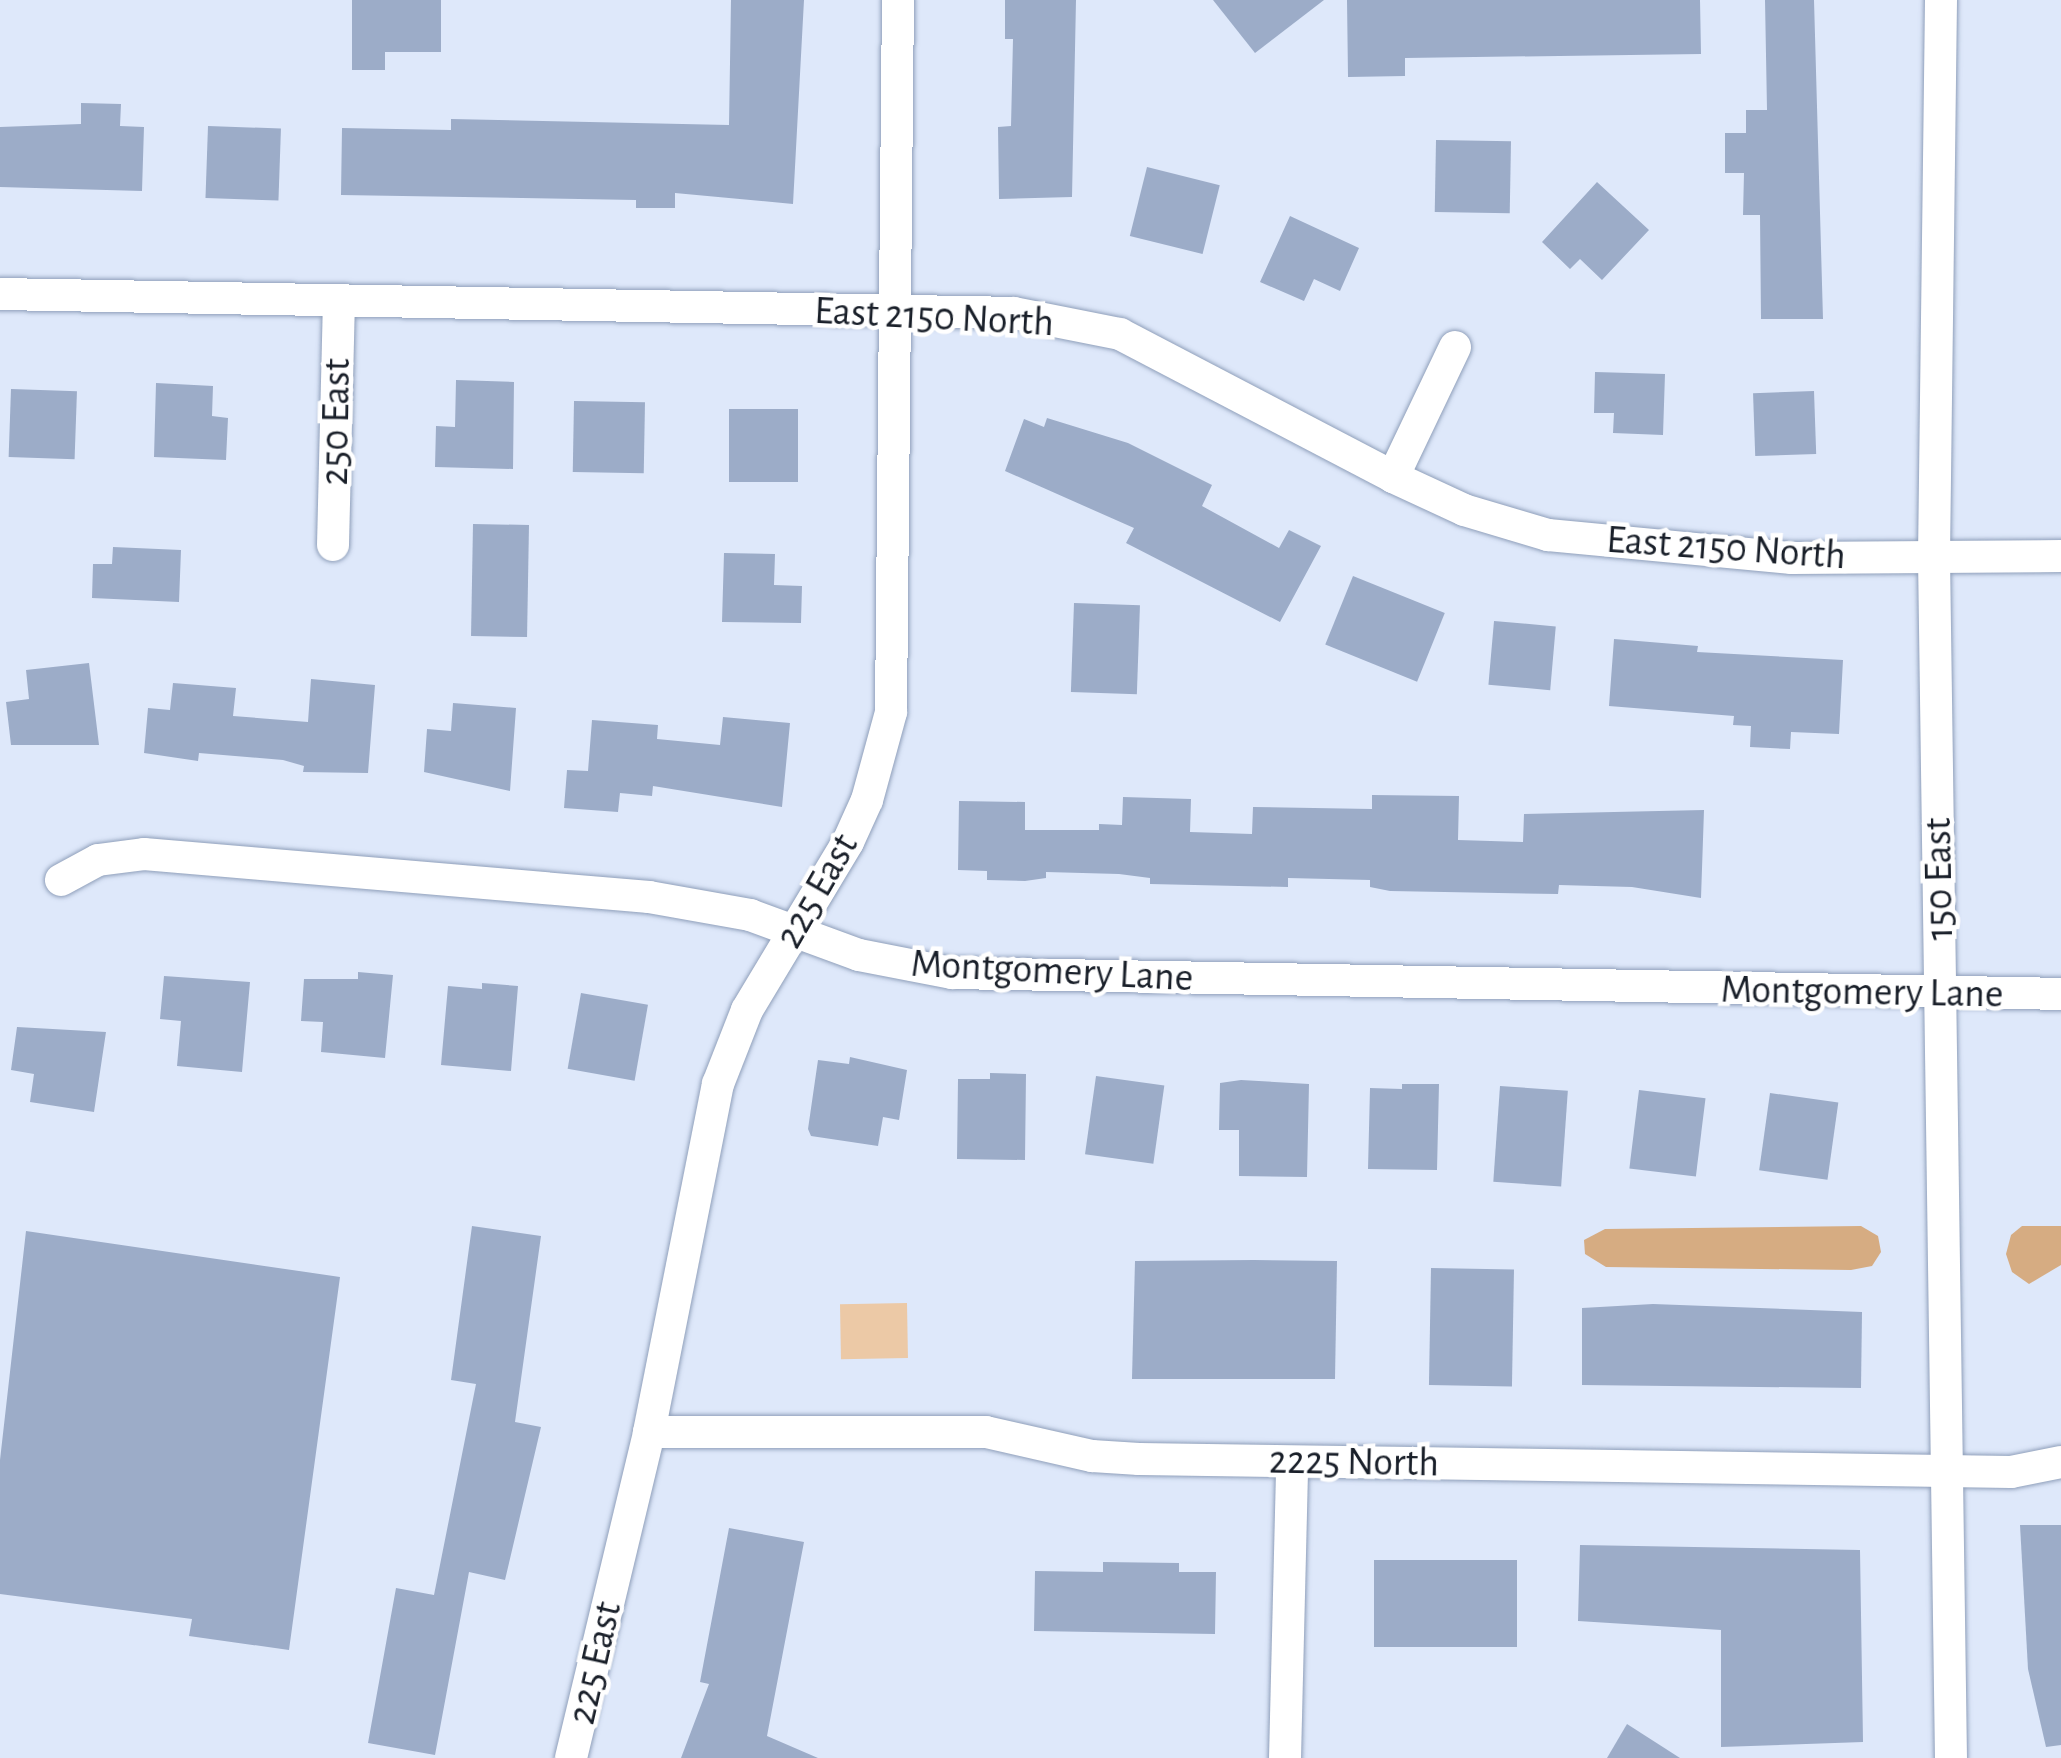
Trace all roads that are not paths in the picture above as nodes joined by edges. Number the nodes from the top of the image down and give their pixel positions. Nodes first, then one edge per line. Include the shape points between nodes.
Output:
1 (898, 0) edge
2 (1941, 0) edge
3 (0, 294) edge
4 (339, 300) junction
5 (894, 310) junction
6 (1455, 347) dead end
7 (1394, 477) junction
8 (333, 544) dead end
9 (2061, 556) edge
10 (1934, 557) junction
11 (60, 880) dead end
12 (795, 930) junction
13 (2061, 994) edge
14 (1940, 995) junction
15 (649, 1432) junction
16 (1292, 1462) junction
17 (2061, 1462) edge
18 (1948, 1470) junction
19 (571, 1758) edge
20 (1285, 1758) edge
21 (1952, 1758) edge

1 - 5 street, 225 East
2 - 10 street, 150 East
3 - 4 street, East 2150 North
4 - 5 street, East 2150 North
4 - 8 street, 250 East
5 - 7 street, East 2150 North via 1014,313 1120,334
5 - 12 street, 225 East via 891,712 867,800
6 - 7 street
7 - 10 street, East 2150 North via 1464,510 1548,535 1792,558
9 - 10 street, East 2150 North
10 - 14 street, 150 East
11 - 12 street, Montgomery Lane via 98,860 144,854 649,897 699,903
12 - 14 street, Montgomery Lane via 859,955 952,973
12 - 15 street, 225 East via 747,1010 718,1084
13 - 14 street, Montgomery Lane
14 - 18 street, 150 East
15 - 16 street, 2225 North via 986,1432 1092,1456
15 - 19 street, 225 East
16 - 18 street, 2225 North
16 - 20 street
17 - 18 street, 2225 North via 2011,1472
18 - 21 street, 150 East

